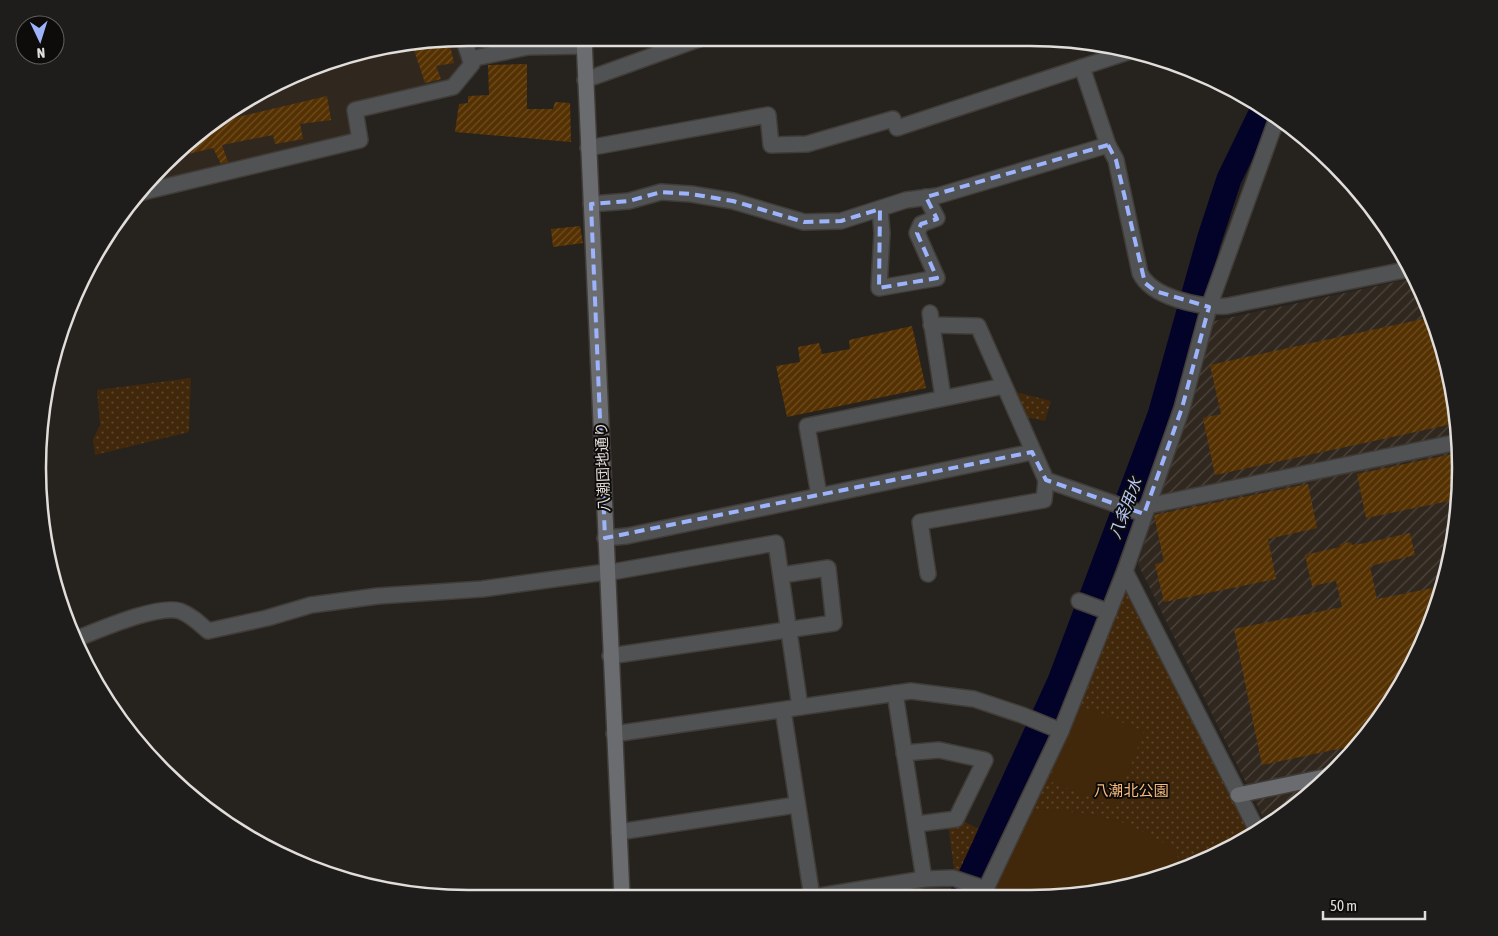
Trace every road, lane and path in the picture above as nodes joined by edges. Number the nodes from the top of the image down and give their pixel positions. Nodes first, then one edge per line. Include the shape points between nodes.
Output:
1 (466, 46) edge
2 (514, 46) edge
3 (584, 46) edge
4 (680, 46) edge
5 (1117, 55) edge
6 (470, 59) junction
7 (1082, 67) junction
8 (585, 80) junction
9 (1275, 124) edge
10 (1108, 145) junction
11 (588, 148) junction
12 (151, 190) edge
13 (926, 198) junction
14 (591, 204) junction
15 (880, 209) junction
16 (1402, 271) edge
17 (1209, 307) junction
18 (1004, 386) junction
19 (943, 397) junction
20 (1451, 443) edge
21 (1032, 452) junction
22 (1046, 480) junction
23 (819, 495) junction
24 (1142, 510) junction
25 (605, 538) junction
26 (1125, 571) junction
27 (606, 572) junction
28 (928, 574) dead end
29 (782, 575) junction
30 (1079, 602) dead end
31 (1104, 610) junction
32 (788, 631) junction
33 (82, 637) edge
34 (610, 656) junction
35 (895, 693) junction
36 (800, 707) junction
37 (783, 710) junction
38 (1056, 729) junction
39 (614, 734) junction
40 (904, 753) junction
41 (1314, 779) edge
42 (1238, 795) junction
43 (796, 805) junction
44 (917, 824) junction
45 (1254, 825) edge
46 (619, 832) junction
47 (924, 879) junction
48 (622, 890) edge
49 (812, 890) edge
50 (852, 890) edge
51 (978, 890) edge
52 (985, 890) edge

1 - 6 street
2 - 6 street
3 - 8 street, 八潮団地通り
4 - 8 street
5 - 7 street
6 - 12 street via 472,64 453,87 355,110 360,140
7 - 10 street
7 - 11 street via 895,123 807,144 771,145 768,115
8 - 11 street, 八潮団地通り
9 - 17 street
10 - 13 street
10 - 17 street via 1116,160 1140,273 1145,283 1155,291
11 - 14 street, 八潮団地通り
13 - 15 street via 906,200
13 - 15 street via 937,218 921,224 917,233 937,278 879,288
14 - 15 street via 628,201 661,192 691,194 733,201 804,222 841,221
14 - 25 street, 八潮団地通り
16 - 17 street
17 - 24 street via 1182,408
18 - 19 street
18 - 19 street via 978,326 931,319
18 - 21 street
19 - 23 street via 807,426
20 - 24 street
21 - 22 street
21 - 23 street
22 - 24 street
22 - 28 street via 1044,500 920,522
23 - 25 street
24 - 26 street
25 - 27 street, 八潮団地通り
26 - 31 street
26 - 42 street
27 - 29 street via 776,542
27 - 33 street via 482,589 378,596 312,605 208,631 190,615 177,610 148,613
27 - 34 street, 八潮団地通り
29 - 32 street
29 - 32 street via 828,568 834,623
30 - 31 street
31 - 38 street
32 - 34 street
32 - 36 street
34 - 39 street, 八潮団地通り
35 - 36 street
35 - 38 street via 911,691 974,700
35 - 40 street
36 - 37 street
37 - 39 street
37 - 43 street
38 - 52 street
39 - 46 street, 八潮団地通り
40 - 44 street
40 - 44 street via 939,750 985,760 956,819
41 - 42 street
42 - 45 street
43 - 46 street
43 - 49 street
44 - 47 street
46 - 48 street, 八潮団地通り
47 - 50 street
47 - 51 street via 953,878

